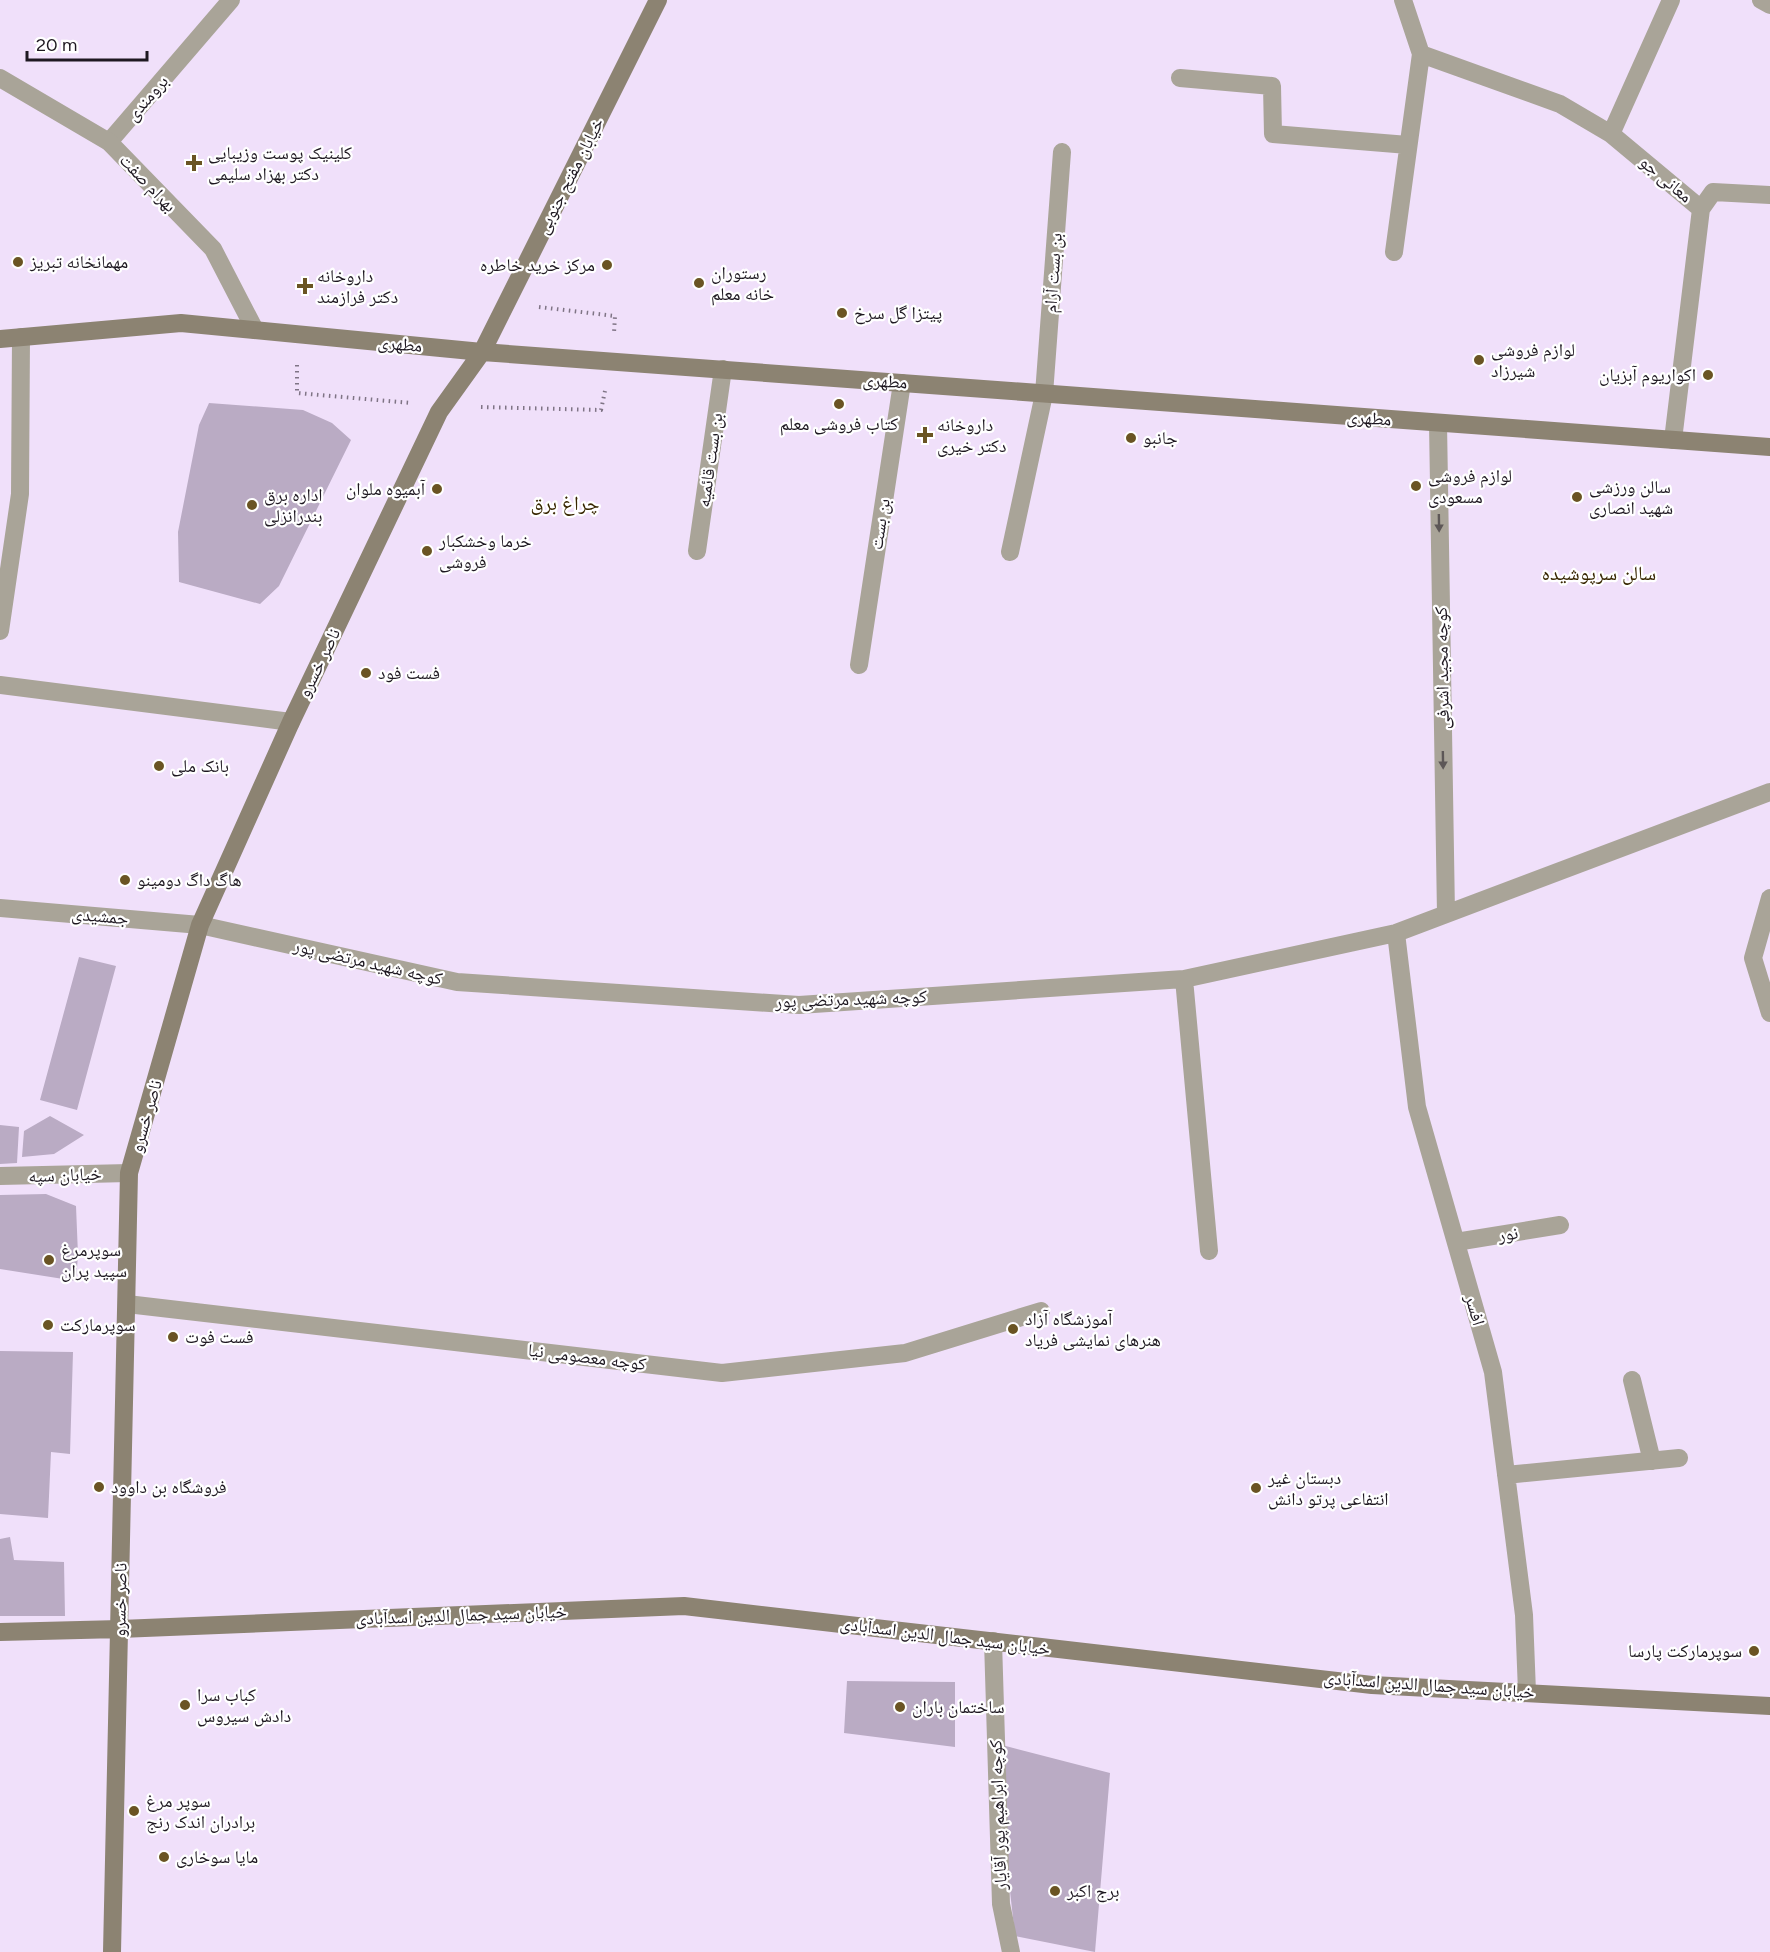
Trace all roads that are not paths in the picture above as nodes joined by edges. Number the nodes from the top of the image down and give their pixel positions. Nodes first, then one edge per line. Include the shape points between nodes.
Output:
1 (231, 0) edge
2 (658, 0) edge
3 (1403, 0) edge
4 (1671, 0) edge
5 (1761, 0) edge
6 (1770, 5) edge
7 (1421, 54) junction
8 (0, 78) edge
9 (1180, 78) dead end
10 (1611, 134) junction
11 (109, 142) junction
12 (1408, 145) junction
13 (1062, 152) dead end
14 (1770, 195) edge
15 (1701, 209) junction
16 (1394, 252) dead end
17 (255, 330) junction
18 (21, 337) junction
19 (0, 339) edge
20 (482, 351) junction
21 (723, 369) junction
22 (902, 383) junction
23 (1044, 394) junction
24 (1438, 423) junction
25 (1673, 440) junction
26 (1770, 447) edge
27 (697, 551) dead end
28 (1010, 552) dead end
29 (0, 631) edge
30 (859, 664) dead end
31 (0, 685) edge
32 (291, 722) junction
33 (1770, 792) edge
34 (1770, 898) edge
35 (0, 908) edge
36 (1446, 914) junction
37 (200, 925) junction
38 (1396, 933) junction
39 (1184, 979) junction
40 (1770, 1013) edge
41 (129, 1173) junction
42 (0, 1176) edge
43 (1560, 1225) dead end
44 (1456, 1242) junction
45 (1209, 1251) dead end
46 (127, 1304) junction
47 (1041, 1311) dead end
48 (1632, 1380) dead end
49 (1678, 1458) dead end
50 (1652, 1461) junction
51 (1506, 1475) junction
52 (120, 1629) junction
53 (0, 1632) edge
54 (993, 1641) junction
55 (1527, 1692) junction
56 (1770, 1706) edge
57 (112, 1952) edge
58 (1011, 1952) edge

1 - 11 street, برومندی
2 - 20 street, خیابان مفتح جنوبی
3 - 7 street
4 - 10 street
5 - 6 street
7 - 10 street, معانی جو via 1560,104
7 - 12 street
8 - 11 street, بهرام صفت
9 - 12 street via 1272,86 1273,134
10 - 15 street, معانی جو
11 - 17 street, بهرام صفت via 213,249
12 - 16 street
13 - 23 street, بن بست آرام
14 - 15 street via 1713,192
15 - 25 street, معانی جو
17 - 18 street, مطهری via 181,323
17 - 20 street, مطهری
18 - 19 street, مطهری
18 - 29 street via 20,494
20 - 21 street, مطهری
20 - 32 street, ناصر خسرو via 440,412
21 - 22 street, مطهری
21 - 27 street, بن بست قائمیه
22 - 23 street, مطهری
22 - 30 street, بن بست
23 - 24 street, مطهری
23 - 28 street, بن بست آرام
24 - 25 street, مطهری
24 -> 36 street, کوچه مجید اشرفی
25 - 26 street, مطهری
31 - 32 street
32 - 37 street, ناصر خسرو
33 - 36 street, کوچه شهید مرتضی پور
34 - 40 street via 1753,958
35 - 37 street, جمشیدی
36 - 38 street, کوچه شهید مرتضی پور
37 - 39 street, کوچه شهید مرتضی پور via 457,982 799,1005
37 - 41 street, ناصر خسرو
38 - 39 street, کوچه شهید مرتضی پور
38 - 44 street, افسر via 1417,1107
39 - 45 street
41 - 42 street, خیابان سپه
41 - 46 street, ناصر خسرو
43 - 44 street, نور
44 - 51 street, افسر via 1493,1372
46 - 47 street, کوچه معصومی نیا via 722,1373 905,1353
46 - 52 street, ناصر خسرو
48 - 50 street
49 - 50 street
50 - 51 street
51 - 55 street, افسر via 1524,1616
52 - 53 street, خیابان سید جمال الدین اسدآبادی
52 - 54 street, خیابان سید جمال الدین اسدآبادی via 684,1606
52 - 57 street, ناصر خسرو
54 - 55 street, خیابان سید جمال الدین اسدآبادی via 1372,1685
54 - 58 street, کوچه ابراهیم پور آقایار via 1001,1904
55 - 56 street, خیابان سید جمال الدین اسدآبادی

